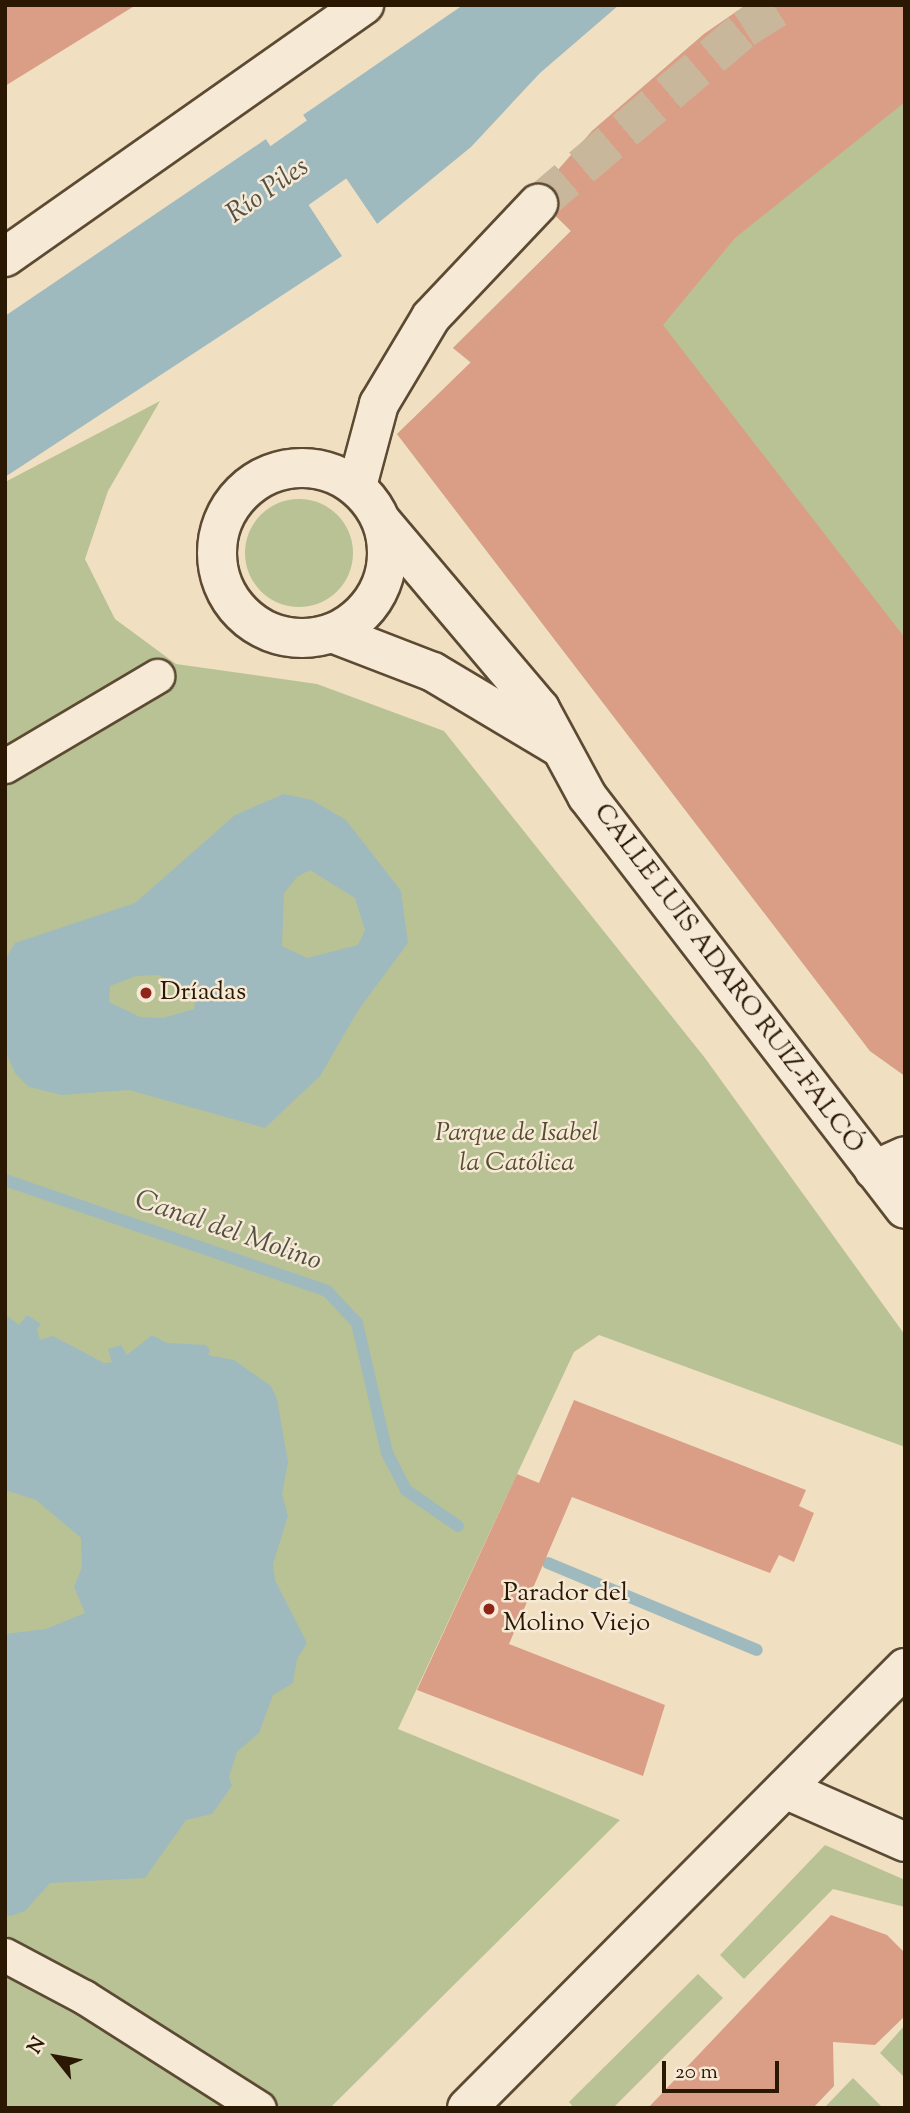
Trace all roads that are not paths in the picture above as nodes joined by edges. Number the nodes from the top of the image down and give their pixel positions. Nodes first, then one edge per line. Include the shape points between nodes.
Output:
1 (364, 5) edge
2 (538, 204) tunnel mouth
3 (5, 257) edge
4 (357, 486) junction
5 (382, 522) junction
6 (332, 633) junction
7 (157, 676) dead end
8 (557, 746) junction
9 (5, 766) edge
10 (889, 1163) edge
11 (905, 1209) edge
12 (905, 1668) edge
13 (785, 1789) junction
14 (905, 1842) edge
15 (5, 1955) edge
16 (259, 2108) edge
17 (467, 2108) edge

1 - 3 street
2 - 4 street via 431,317 379,404
4 - 5 street
4 - 6 street via 316,468 272,472 236,499 217,539 222,583 248,619 289,638
5 - 6 street via 387,555 380,588 352,622
5 - 8 street, CALLE LUIS ADARO RUIZ-FALCÓ via 540,709
6 - 8 street, CALLE LUIS ADARO RUIZ-FALCÓ via 433,672
7 - 9 street
8 - 10 street, CALLE LUIS ADARO RUIZ-FALCÓ via 587,796
10 - 11 street, CALLE LUIS ADARO RUIZ-FALCÓ
12 - 13 street
13 - 14 street
13 - 17 street
15 - 16 street via 84,1997

